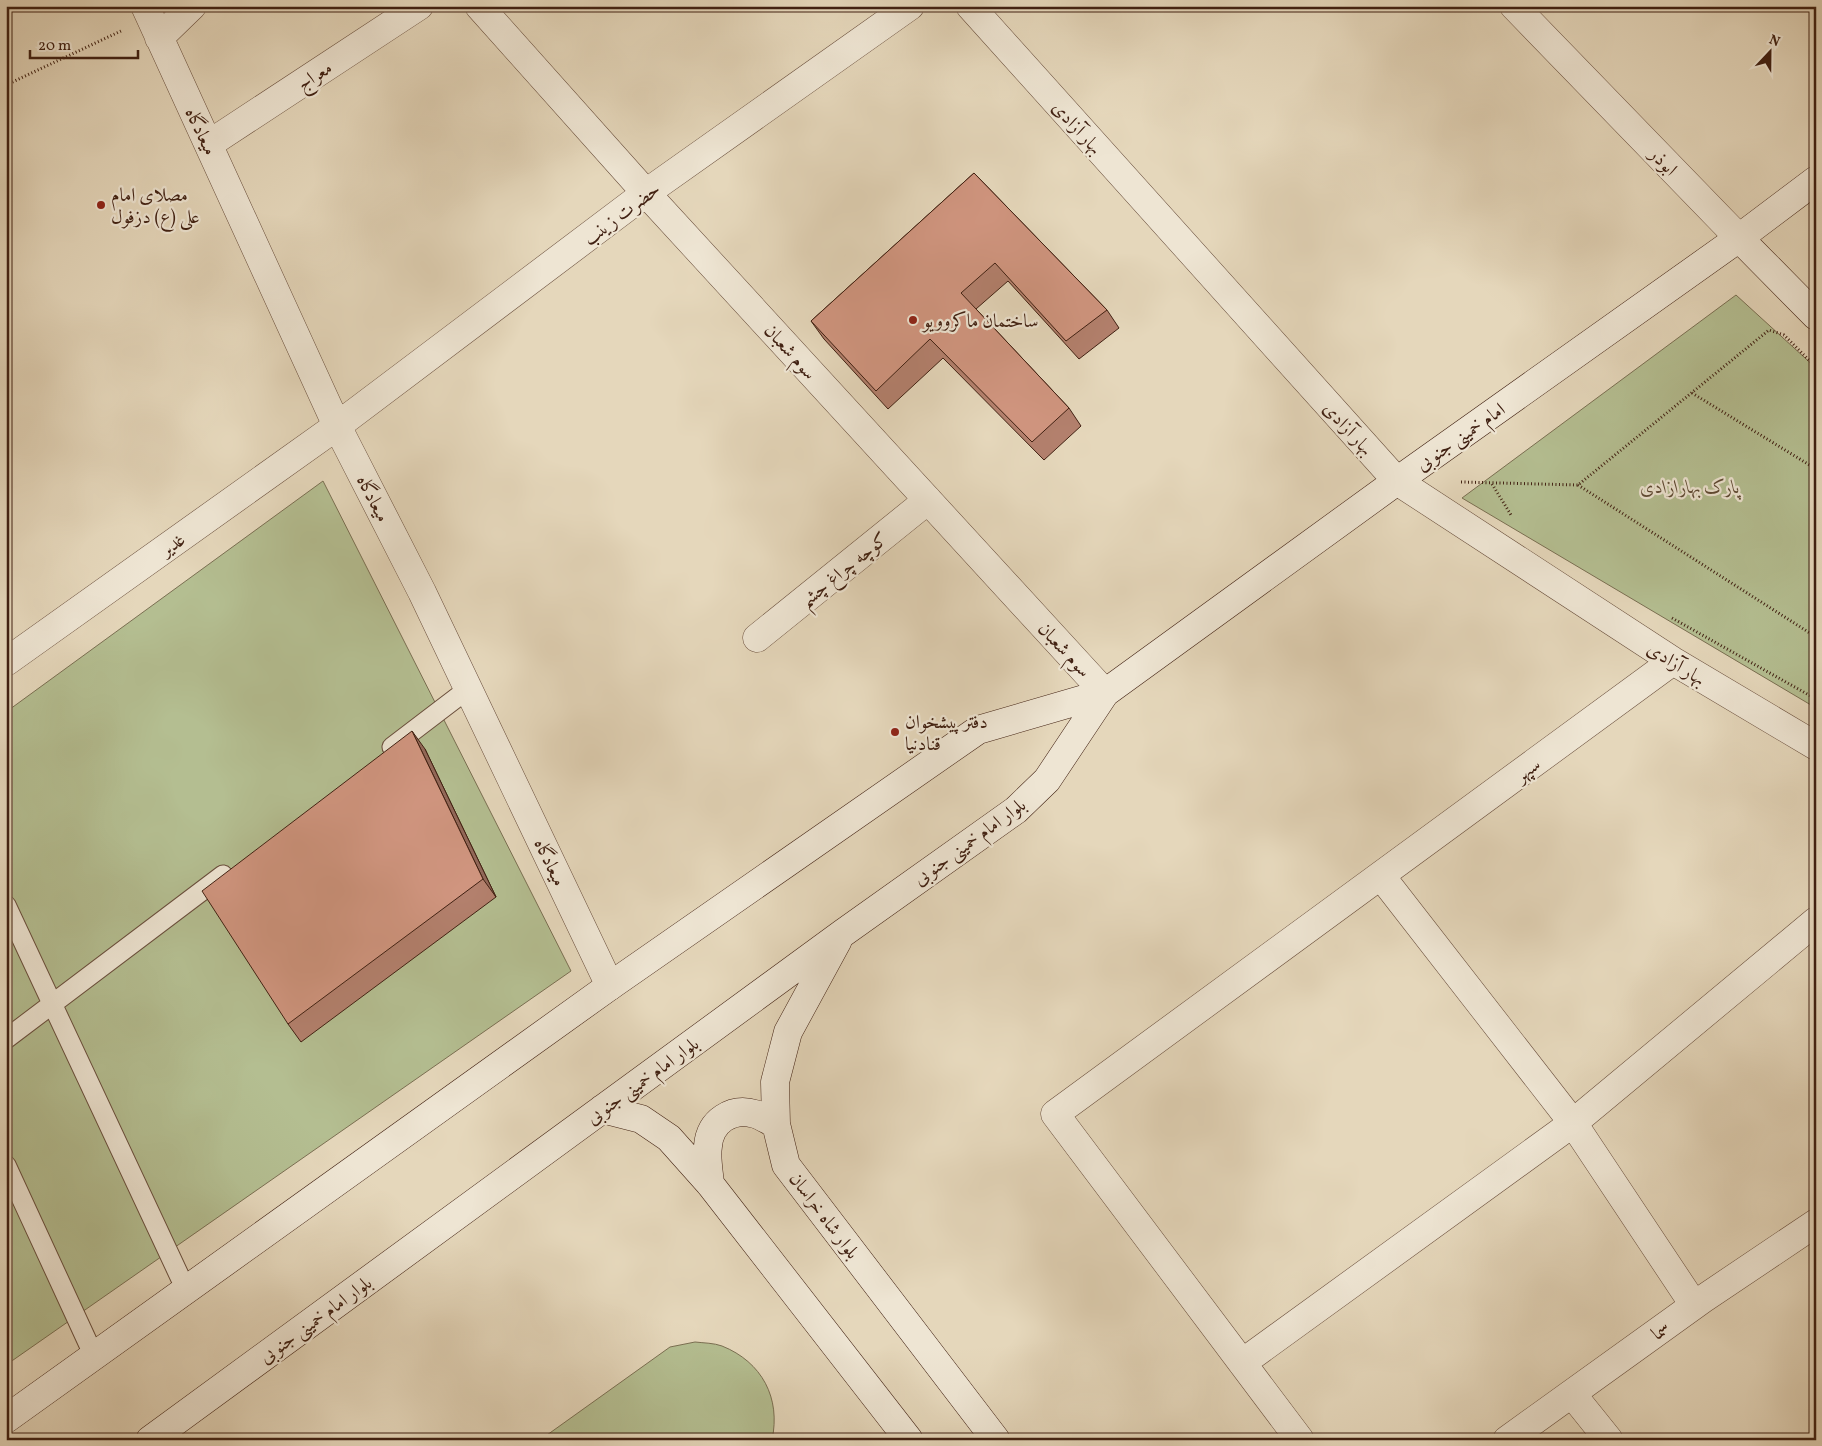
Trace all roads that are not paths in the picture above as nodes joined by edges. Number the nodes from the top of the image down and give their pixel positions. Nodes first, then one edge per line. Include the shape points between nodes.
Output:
1 (192, 6) edge
2 (419, 6) edge
3 (479, 6) edge
4 (910, 6) edge
5 (970, 6) edge
6 (1514, 6) edge
7 (151, 20) edge
8 (209, 144) junction
9 (1816, 180) edge
10 (646, 193) junction
11 (1739, 238) junction
12 (1816, 316) edge
13 (337, 426) junction
14 (1397, 481) junction
15 (928, 500) junction
16 (758, 638) dead end
17 (1672, 661) junction
18 (6, 662) edge
19 (468, 689) junction
20 (1105, 693) junction
21 (1816, 746) edge
22 (374, 760) edge
23 (241, 862) edge
24 (1382, 876) junction
25 (6, 905) edge
26 (1816, 921) edge
27 (843, 933) junction
28 (610, 986) junction
29 (52, 1004) junction
30 (6, 1039) edge
31 (602, 1109) junction
32 (1573, 1123) junction
33 (776, 1124) junction
34 (6, 1165) edge
35 (710, 1184) junction
36 (1816, 1223) edge
37 (186, 1290) junction
38 (1694, 1305) junction
39 (94, 1356) junction
40 (1242, 1363) junction
41 (1572, 1394) junction
42 (6, 1419) edge
43 (150, 1440) edge
44 (909, 1440) edge
45 (996, 1440) edge
46 (1300, 1440) edge
47 (1507, 1440) edge
48 (1609, 1440) edge

1 - 7 street
2 - 8 street, معراج
3 - 10 street, سوم شعبان
4 - 10 street, حضرت زینب
5 - 14 street, بهار آزادی
6 - 11 street, ابوذر
7 - 8 street, میعادگاه
8 - 13 street, میعادگاه
9 - 11 street, امام خمینی جنوبی
10 - 13 street, حضرت زینب
10 - 15 street, سوم شعبان
11 - 12 street, ابوذر
11 - 14 street, امام خمینی جنوبی
13 - 18 street, غدیر
13 - 19 street, میعادگاه
14 - 17 street, بهار آزادی
14 - 20 street, امام خمینی جنوبی
15 - 16 street, کوچه چراغ چشم
15 - 20 street, سوم شعبان
17 - 21 street, بهار آزادی
17 - 24 street, سپهر
19 - 22 lane
19 - 28 street, میعادگاه
20 - 27 street, بلوار امام خمینی جنوبی via 1047,780 1016,810
20 - 28 street via 978,730
23 - 29 lane
24 - 32 street
24 - 40 street, سپهر via 1055,1114
25 - 29 lane
26 - 32 street
27 - 31 street, بلوار امام خمینی جنوبی
27 - 33 street, بلوار شاه خراسان via 788,1032 775,1082
28 - 37 street
29 - 30 lane
29 - 37 lane
31 - 35 street via 640,1119 669,1138
31 - 43 street, بلوار امام خمینی جنوبی
32 - 38 street
32 - 40 street
33 - 35 street via 755,1114 739,1112 724,1117 713,1127 708,1145
33 - 45 street, بلوار شاه خراسان via 786,1165
34 - 39 lane
35 - 44 street
36 - 38 street, سما
37 - 39 street
38 - 41 street, سما
39 - 42 street
40 - 46 street
41 - 47 street, سما
41 - 48 street

